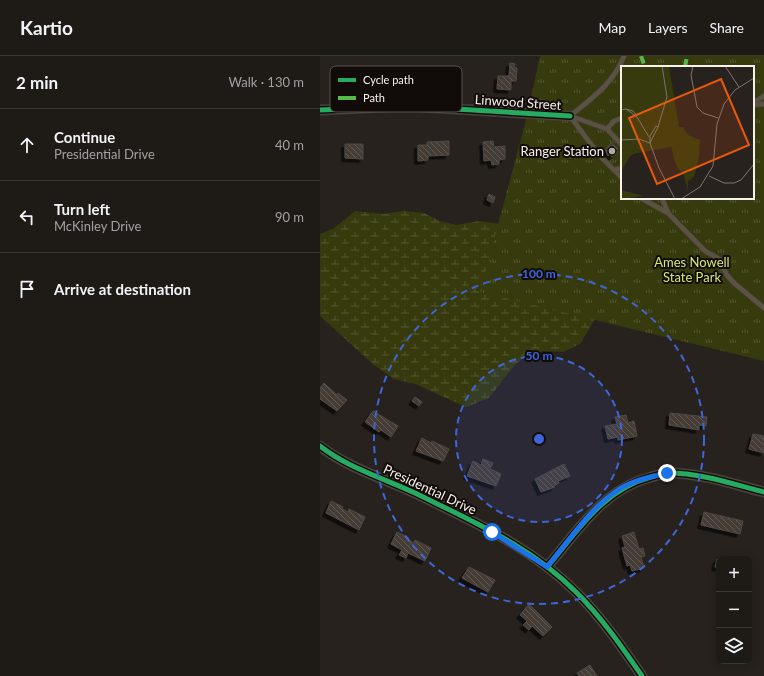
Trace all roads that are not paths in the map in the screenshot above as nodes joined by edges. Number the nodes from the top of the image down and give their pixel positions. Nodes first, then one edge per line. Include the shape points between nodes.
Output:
1 (624, 56) edge
2 (764, 96) edge
3 (754, 103) edge
4 (462, 109) edge
5 (320, 110) edge
6 (330, 110) edge
7 (570, 116) junction
8 (621, 118) edge
9 (607, 130) junction
10 (621, 144) edge
11 (621, 168) edge
12 (614, 170) junction
13 (621, 177) edge
14 (648, 199) edge
15 (662, 199) edge
16 (668, 213) junction
17 (764, 308) edge
18 (320, 446) edge
19 (764, 492) edge
20 (547, 567) junction
21 (642, 676) edge

1 - 7 lane via 602,90
2 - 3 lane
4 - 7 street, Linwood Street
5 - 6 street, Linwood Street
7 - 9 lane
7 - 12 lane via 594,149
8 - 9 lane via 614,121
9 - 10 lane
11 - 12 lane
12 - 13 lane
14 - 16 lane
15 - 16 lane
16 - 17 lane via 705,251 721,260 726,274 734,283
18 - 20 street, Presidential Drive via 349,465 459,514 518,547
19 - 20 street via 694,475 667,473 639,480 615,492 597,508
20 - 21 street, Presidential Drive via 597,614 614,634

